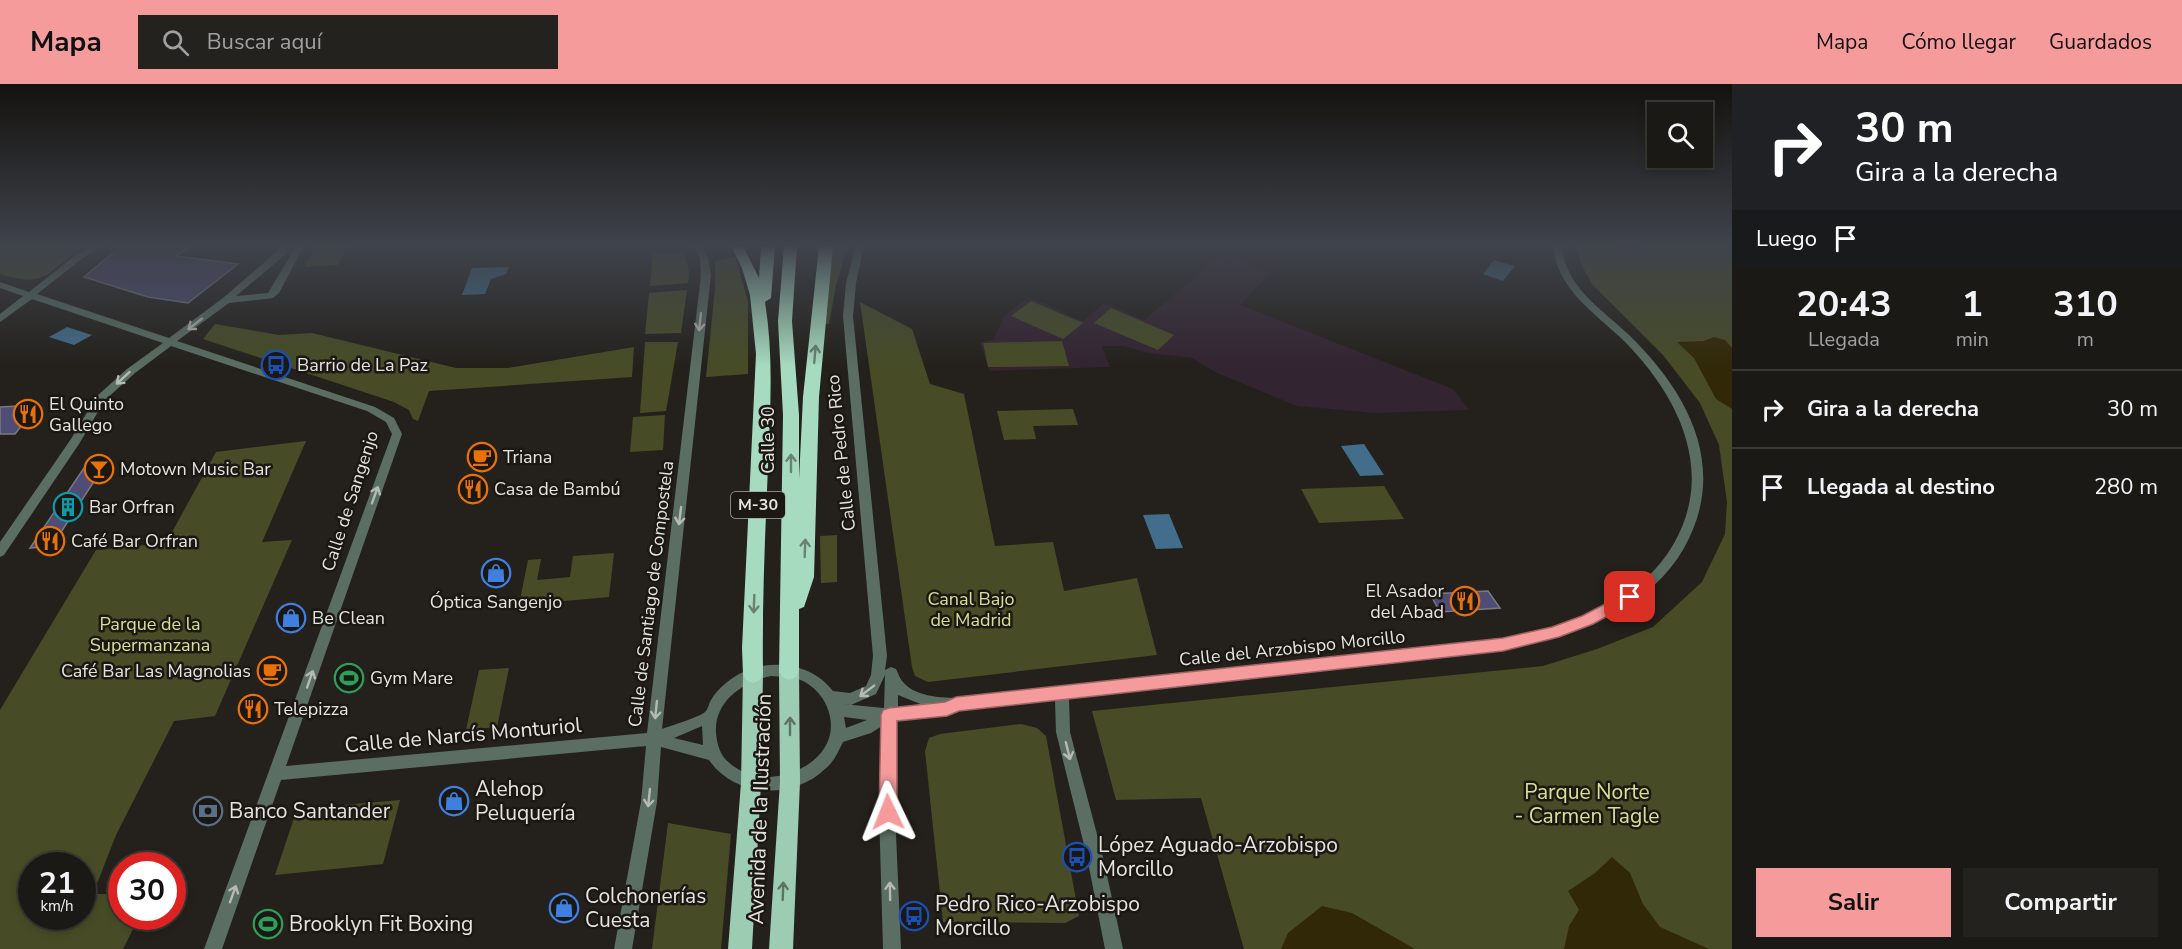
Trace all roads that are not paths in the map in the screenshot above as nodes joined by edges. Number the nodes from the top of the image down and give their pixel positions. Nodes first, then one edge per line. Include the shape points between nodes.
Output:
1 (4, 286) edge
2 (41, 286) edge
3 (242, 286) edge
4 (276, 286) edge
5 (705, 286) edge
6 (754, 286) edge
7 (766, 286) edge
8 (787, 286) edge
9 (799, 286) edge
10 (822, 286) edge
11 (851, 286) edge
12 (1574, 286) edge
13 (30, 295) junction
14 (226, 300) junction
15 (0, 319) edge
16 (763, 336) junction
17 (170, 343) junction
18 (791, 415) junction
19 (0, 552) edge
20 (790, 626) junction
21 (880, 656) junction
22 (789, 671) junction
23 (753, 674) junction
24 (891, 674) junction
25 (1062, 694) junction
26 (833, 703) junction
27 (956, 704) junction
28 (889, 715) junction
29 (709, 717) junction
30 (837, 737) junction
31 (653, 740) junction
32 (712, 754) junction
33 (276, 774) junction
34 (790, 782) junction
35 (752, 783) junction
36 (213, 949) edge
37 (623, 949) edge
38 (740, 949) edge
39 (781, 949) edge
40 (892, 949) edge
41 (1113, 949) edge

1 - 13 street, Calle de Sangenjo
2 - 13 street
3 - 14 street
4 - 14 street via 270,296
5 -> 31 street, Calle de Santiago de Compostela
6 - 16 highway
7 - 16 highway, M-30
8 - 18 highway, Calle 30 / M-30 via 785,321
9 - 18 highway
20 -> 10 highway via 804,577 811,397
11 - 21 street, Calle de Pedro Rico via 848,316
12 - 25 street, Calle del Arzobispo Morcillo via 1660,377 1692,436 1699,489 1692,523 1667,566 1644,587 1587,620 1554,633 1503,644
13 - 15 street
13 - 17 street, Calle de Sangenjo
14 -> 17 street
16 -> 23 highway, M-30
17 -> 19 street via 101,398
33 -> 17 street, Calle de Sangenjo via 397,434 390,420 378,412
20 -> 18 highway, Calle 30 / M-30
20 - 22 highway, Calle 30 / M-30
21 - 24 street, Calle de Pedro Rico
21 -> 26 street, Calle de Pedro Rico via 871,690
22 - 23 street
22 - 26 street via 807,676
34 -> 22 highway, Avenida de la Ilustración / M-30
23 - 29 street via 718,699
23 - 35 highway, Avenida de la Ilustración / M-30
24 - 27 street, Calle del Arzobispo Morcillo via 907,694
24 - 28 street
25 - 27 street, Calle del Arzobispo Morcillo
25 -> 41 street via 1063,732 1095,857
26 - 28 street, Calle del Arzobispo Morcillo via 858,715
26 - 30 street
27 - 28 street, Calle del Arzobispo Morcillo via 947,709
28 - 30 street via 866,728
40 -> 28 street
29 - 31 street, Calle de Narcís Monturiol
29 - 32 street
30 - 34 street via 827,756 811,772
31 - 32 street, Calle de Narcís Monturiol
31 - 33 street, Calle de Narcís Monturiol
31 -> 37 street, Calle de Santiago de Compostela via 649,802
32 - 35 street via 733,775
36 -> 33 street, Calle de Sangenjo
34 - 35 street
39 -> 34 highway, Avenida de la Ilustración / M-30
35 - 38 highway, Avenida de la Ilustración / M-30

